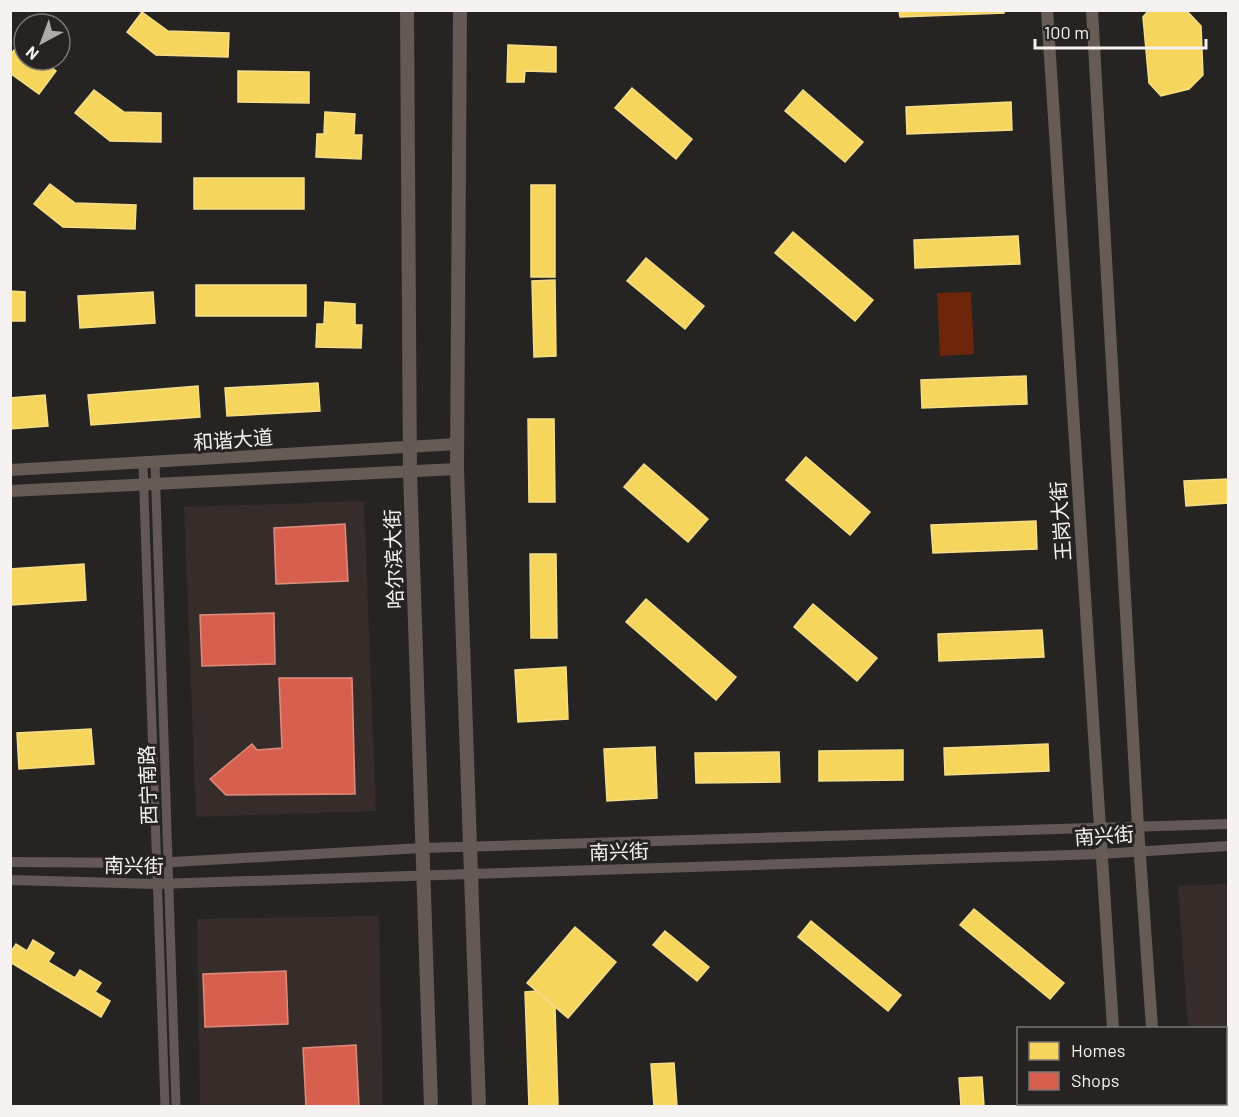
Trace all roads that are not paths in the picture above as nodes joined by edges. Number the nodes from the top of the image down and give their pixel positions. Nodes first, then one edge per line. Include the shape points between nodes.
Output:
1 (407, 10) edge
2 (460, 10) edge
3 (1047, 10) edge
4 (1092, 10) edge
5 (458, 444) junction
6 (410, 447) junction
7 (149, 464) junction
8 (457, 469) junction
9 (10, 470) edge
10 (410, 472) junction
11 (149, 484) junction
12 (10, 491) edge
13 (1228, 824) edge
14 (1138, 827) junction
15 (1099, 830) junction
16 (1228, 846) edge
17 (470, 847) junction
18 (422, 848) junction
19 (1140, 850) junction
20 (1100, 854) junction
21 (10, 862) edge
22 (162, 863) junction
23 (470, 873) junction
24 (424, 874) junction
25 (10, 880) edge
26 (162, 884) junction
27 (1113, 1027) edge
28 (1152, 1027) edge
29 (165, 1107) edge
30 (176, 1107) edge
31 (431, 1107) edge
32 (478, 1107) edge

1 - 6 main road, 哈尔滨大街
2 - 5 main road
3 - 15 main road, 王岗大街
4 - 14 main road
5 - 6 main road, 和谐大道
5 - 8 main road
6 - 7 main road, 和谐大道
6 - 10 main road, 哈尔滨大街
7 - 9 main road, 和谐大道
7 - 11 street, 西宁南路
8 - 10 main road, 和谐大道
8 - 17 main road
10 - 11 main road, 和谐大道
10 - 18 main road, 哈尔滨大街
11 - 12 main road, 和谐大道
11 - 22 street, 西宁南路
13 - 14 street, 南兴街
14 - 15 street, 南兴街
14 - 19 main road
15 - 17 street, 南兴街
15 - 20 main road, 王岗大街
16 - 19 street, 南兴街
17 - 18 street, 南兴街
17 - 23 main road
18 - 22 street, 南兴街
18 - 24 main road, 哈尔滨大街
19 - 20 street, 南兴街
19 - 28 main road
20 - 23 street, 南兴街
20 - 27 main road, 王岗大街
21 - 22 street, 南兴街
22 - 26 street, 西宁南路
23 - 24 street, 南兴街
23 - 32 main road
24 - 26 street, 南兴街
24 - 31 main road, 哈尔滨大街
25 - 26 street, 南兴街
26 - 29 street, 西宁南路
26 - 30 street, 西宁南路

